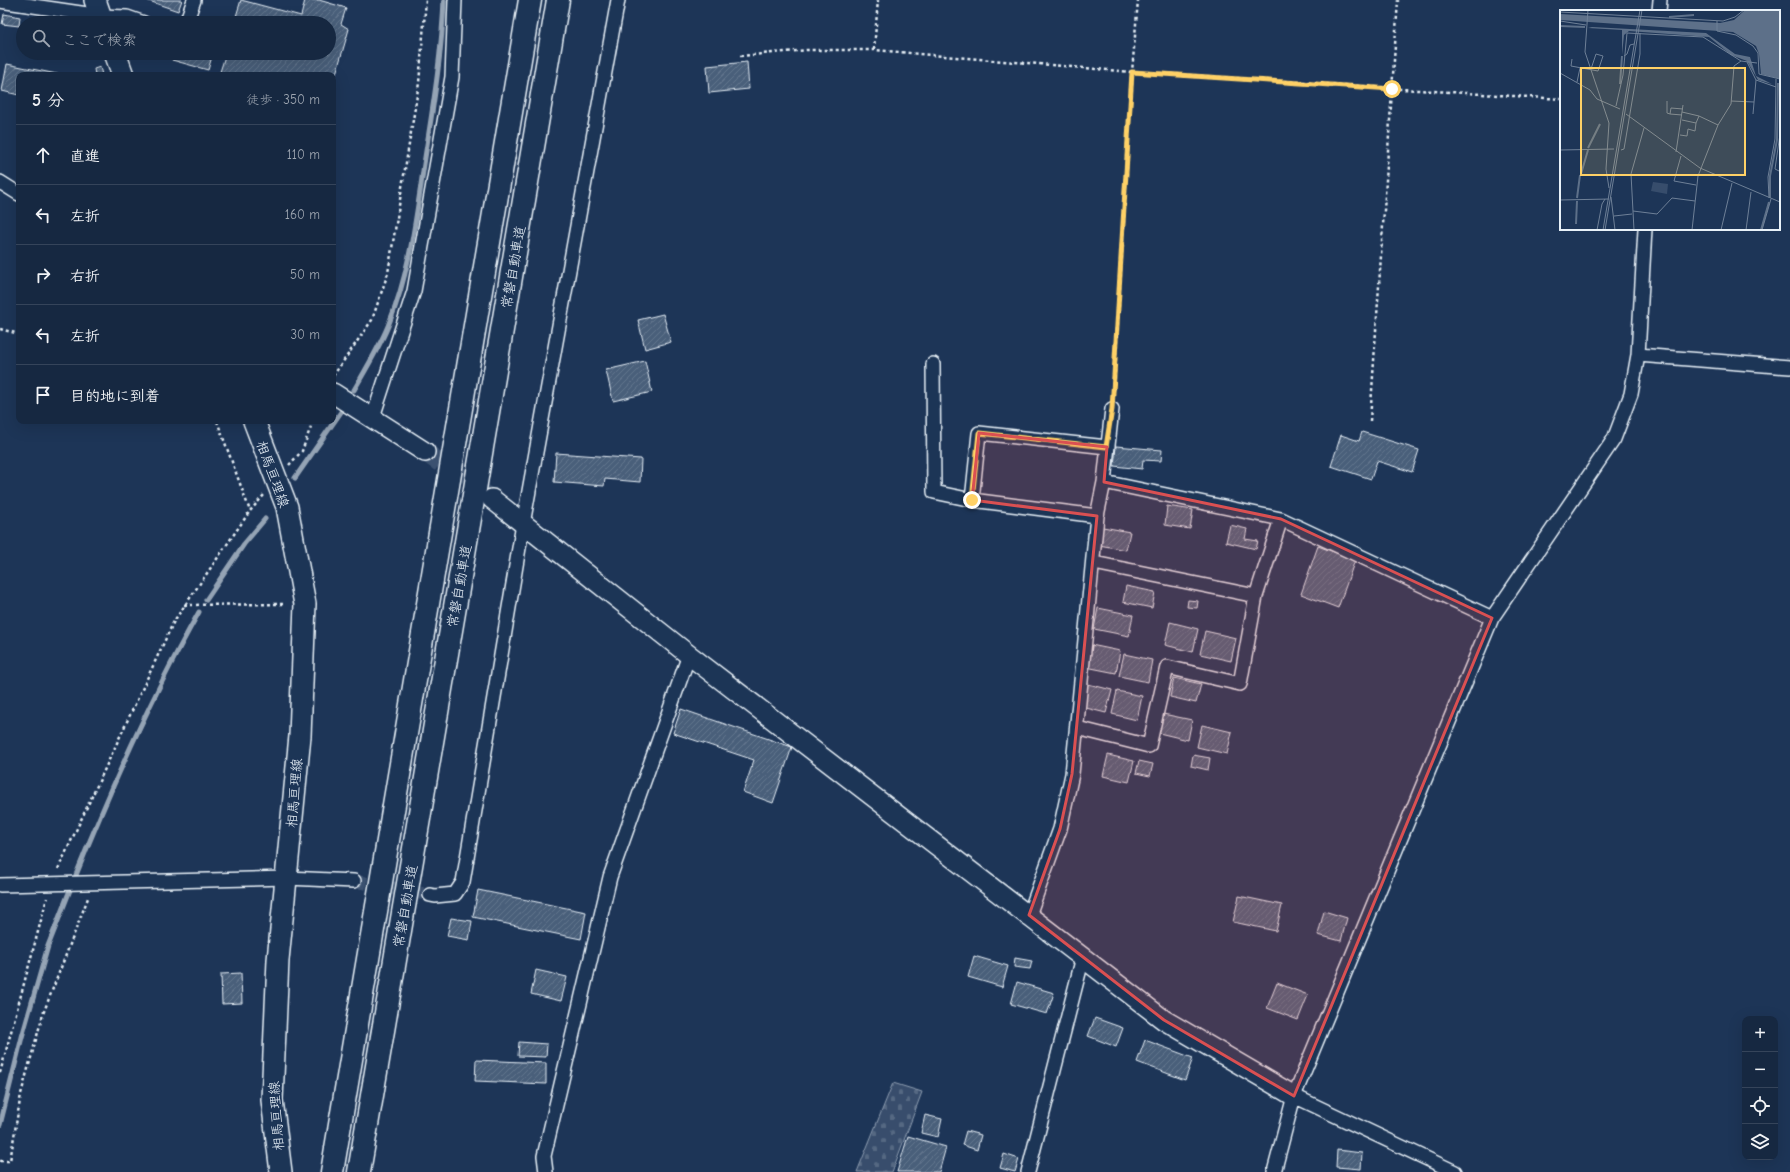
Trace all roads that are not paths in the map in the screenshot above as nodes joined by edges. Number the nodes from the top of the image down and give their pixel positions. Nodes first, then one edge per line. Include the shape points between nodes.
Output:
1 (194, 0) edge
2 (455, 0) edge
3 (530, 0) edge
4 (558, 0) edge
5 (618, 0) edge
6 (1660, 0) edge
7 (0, 1) edge
8 (102, 10) edge
9 (1659, 10) edge
10 (122, 16) edge
11 (188, 16) edge
12 (118, 60) edge
13 (122, 72) edge
14 (0, 182) edge
15 (16, 192) edge
16 (1645, 230) edge
17 (1638, 355) junction
18 (933, 364) dead end
19 (1790, 367) edge
20 (336, 395) edge
21 (1112, 409) road end
22 (373, 417) junction
23 (255, 424) edge
24 (1106, 447) junction
25 (425, 452) tunnel mouth
26 (1104, 482) junction
27 (492, 499) tunnel mouth
28 (972, 500) junction
29 (1098, 516) junction
30 (1281, 519) junction
31 (522, 524) junction
32 (1094, 563) junction
33 (1256, 596) junction
34 (1492, 618) junction
35 (689, 655) junction
36 (1077, 728) junction
37 (287, 878) junction
38 (354, 881) tunnel mouth
39 (0, 885) edge
40 (430, 895) tunnel mouth
41 (1029, 915) junction
42 (1083, 957) junction
43 (1294, 1096) junction
44 (281, 1172) edge
45 (332, 1172) edge
46 (359, 1172) edge
47 (546, 1172) edge
48 (1028, 1172) edge
49 (1274, 1172) edge
50 (1455, 1172) edge

1 - 11 street
2 - 22 street via 452,77 414,291
3 - 45 highway, 常磐自動車道
4 - 46 highway, 常磐自動車道
5 - 31 street
6 - 9 street
7 - 8 street
8 - 10 street
12 - 13 main road
14 - 15 street
16 - 17 street
17 - 19 street
17 - 34 street via 1631,394 1614,439
18 - 28 street via 934,492
20 - 22 street
21 - 24 street
22 - 25 street
23 - 37 main road, 相馬亘理線 via 286,507 305,604 300,736
24 - 26 street
24 - 28 street via 979,433
26 - 29 street
26 - 30 street
27 - 31 street
28 - 29 street
29 - 32 street
30 - 33 street
30 - 34 street
31 - 35 street
31 - 40 street via 463,882 455,894
32 - 33 street
32 - 36 street
33 - 36 street via 1240,684 1167,667 1149,746
34 - 43 street
35 - 41 street
35 - 47 street via 610,877 544,1156
36 - 41 street via 1072,774 1060,829
37 - 38 street
37 - 39 street
37 - 44 main road, 相馬亘理線 via 278,960 272,1100
41 - 42 street
42 - 43 street via 1164,1020
42 - 48 street
43 - 49 street
43 - 50 street

